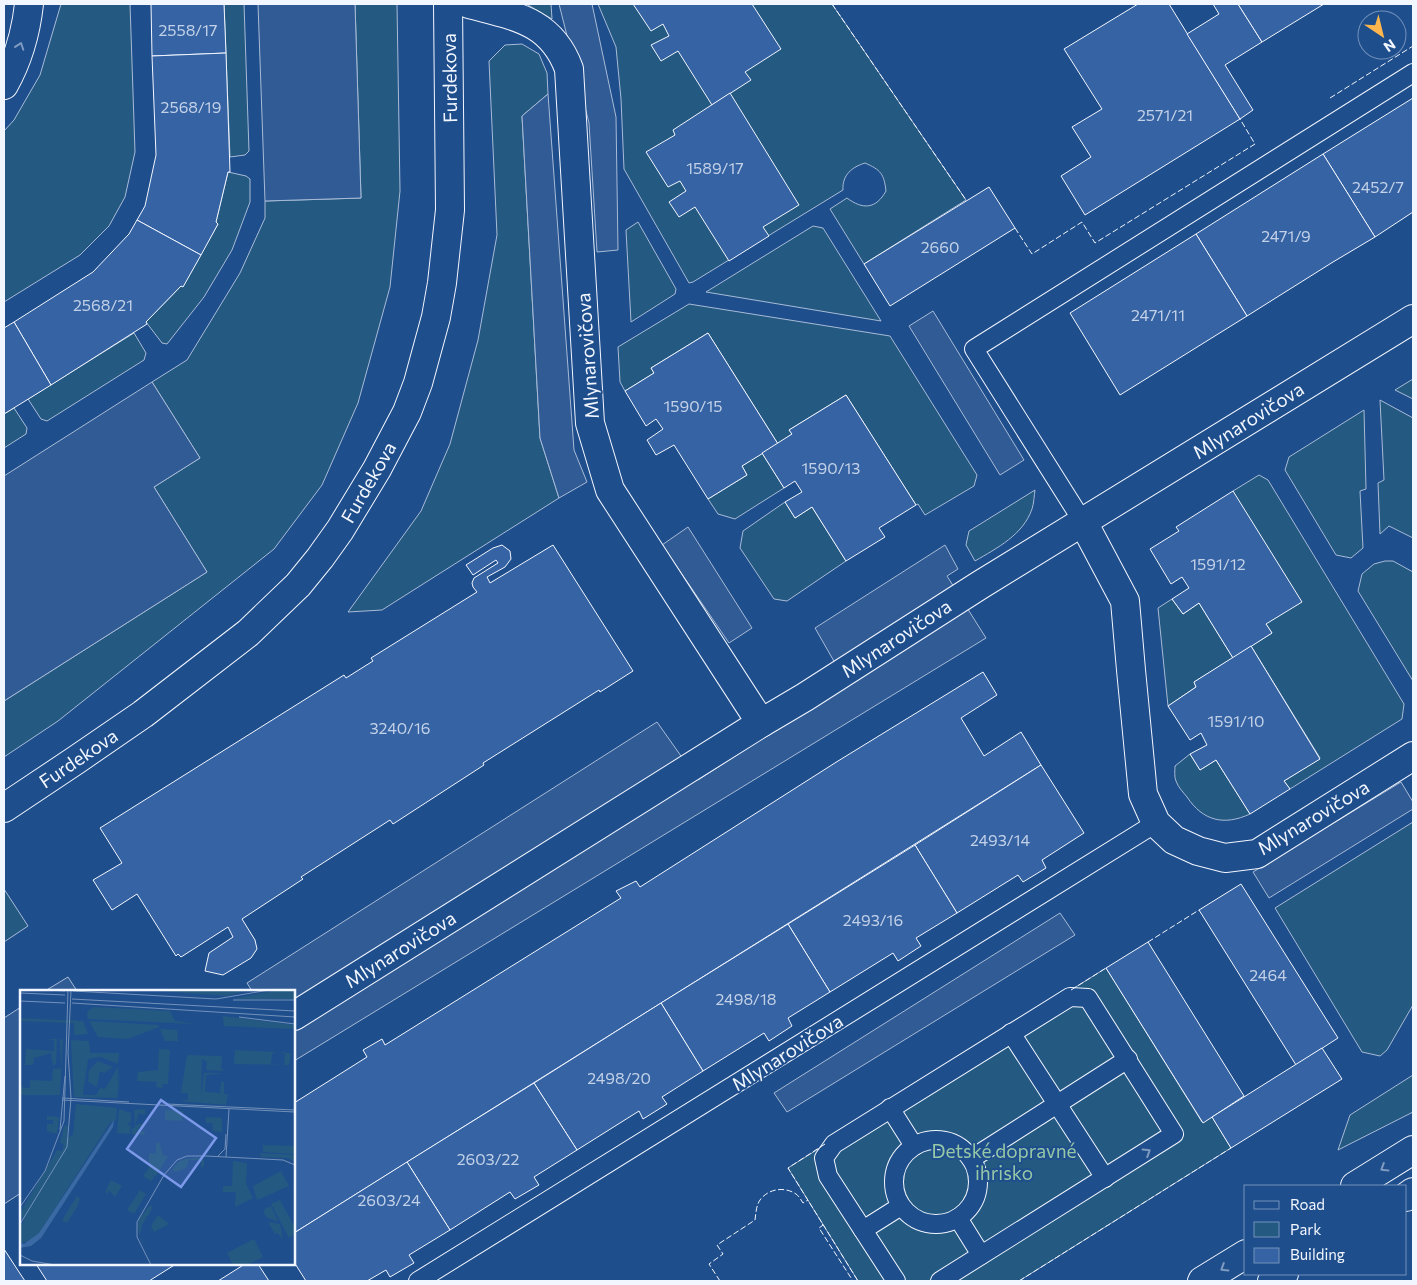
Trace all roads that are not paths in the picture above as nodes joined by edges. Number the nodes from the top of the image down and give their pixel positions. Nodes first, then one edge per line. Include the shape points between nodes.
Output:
1 (29, 4) edge
2 (448, 4) edge
3 (469, 4) edge
4 (1413, 73) edge
5 (4, 85) edge
6 (1413, 318) edge
7 (1083, 522) junction
8 (761, 722) junction
9 (1413, 756) edge
10 (4, 808) edge
11 (1156, 823) junction
12 (295, 1015) edge
13 (1011, 1033) junction
14 (1128, 1059) junction
15 (1057, 1104) junction
16 (890, 1108) junction
17 (914, 1146) junction
18 (1413, 1150) edge
19 (971, 1159) junction
20 (1106, 1178) junction
21 (1357, 1185) edge
22 (901, 1206) junction
23 (958, 1218) junction
24 (863, 1230) junction
25 (1244, 1255) edge
26 (981, 1256) junction
27 (418, 1281) edge
28 (896, 1281) edge
29 (940, 1281) edge
30 (1202, 1281) edge

5 -> 1 street via 23,38
2 - 10 street, Furdekova via 450,210 442,283 418,383 378,469 314,565 248,633 143,714
3 - 8 street, Mlynarovičova via 538,26 567,63 590,423 607,482
4 - 7 lane via 974,349
6 - 7 street, Mlynarovičova
7 - 8 street, Mlynarovičova
7 - 11 street, Mlynarovičova via 1125,601 1144,794
8 - 12 street, Mlynarovičova
9 - 11 street, Mlynarovičova via 1257,854 1225,858 1198,851 1174,840
11 - 27 lane, Mlynarovičova
13 - 14 lane via 1070,997 1088,998
13 - 15 lane
13 - 16 lane
14 - 15 lane
20 -> 14 lane via 1174,1134
15 - 19 lane
15 - 20 lane
16 - 17 lane
16 - 24 lane via 834,1144 824,1158 828,1176
17 - 19 lane via 926,1140 939,1139 952,1142
17 - 22 lane via 896,1166 893,1180
18 -> 21 street
19 - 23 lane via 978,1185 975,1198
20 - 26 lane
22 - 23 lane via 910,1215 933,1224
22 - 24 lane
23 - 26 lane
24 - 28 lane
25 -> 30 street
26 - 29 lane

